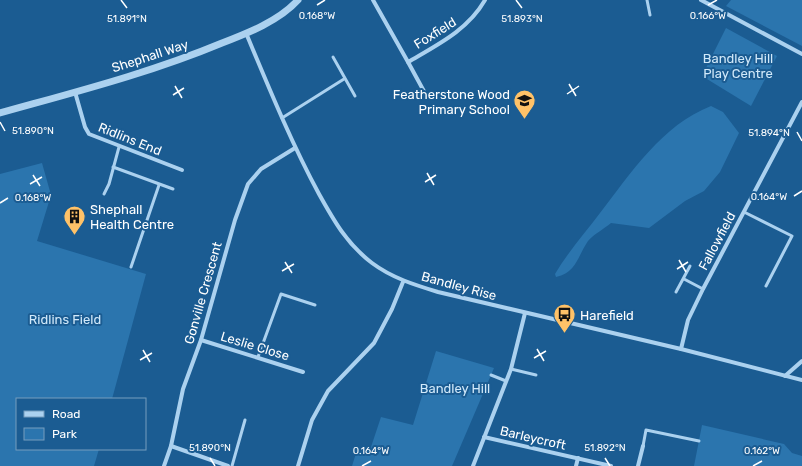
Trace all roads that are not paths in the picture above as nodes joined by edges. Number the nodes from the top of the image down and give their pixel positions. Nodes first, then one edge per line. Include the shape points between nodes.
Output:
1 (298, 0) edge
2 (373, 0) edge
3 (485, 0) edge
4 (647, 0) edge
5 (701, 0) edge
6 (650, 15) dead end
7 (246, 33) junction
8 (802, 54) edge
9 (333, 57) dead end
10 (408, 62) junction
11 (344, 80) junction
12 (75, 92) junction
13 (426, 95) dead end
14 (355, 96) dead end
15 (802, 102) edge
16 (0, 113) edge
17 (282, 118) junction
18 (119, 147) junction
19 (295, 148) junction
20 (113, 167) junction
21 (182, 170) dead end
22 (159, 184) junction
23 (173, 189) dead end
24 (104, 194) dead end
25 (744, 212) junction
26 (690, 266) dead end
27 (131, 267) dead end
28 (684, 279) junction
29 (403, 282) junction
30 (766, 286) dead end
31 (703, 288) junction
32 (676, 292) dead end
33 (315, 305) dead end
34 (525, 313) junction
35 (201, 340) junction
36 (681, 349) junction
37 (258, 357) junction
38 (802, 361) edge
39 (511, 369) junction
40 (303, 372) dead end
41 (536, 374) dead end
42 (491, 375) dead end
43 (785, 376) junction
44 (802, 380) edge
45 (506, 381) junction
46 (245, 420) dead end
47 (484, 437) junction
48 (699, 441) dead end
49 (171, 446) junction
50 (643, 446) joint
51 (578, 458) junction
52 (164, 466) edge
53 (228, 466) edge
54 (232, 466) edge
55 (298, 466) edge
56 (473, 466) edge
57 (576, 466) edge
58 (611, 466) edge
59 (638, 466) edge

1 - 7 street, Shephall Way via 291,8
2 - 10 street, Foxfield
3 - 10 street, Foxfield via 468,23
4 - 6 lane
5 - 8 street
7 - 12 street, Shephall Way via 189,57
7 - 17 street, Bandley Rise
9 - 11 lane
10 - 13 street, Foxfield
11 - 14 lane
11 - 17 lane
12 - 16 street, Shephall Way
12 - 18 street, Ridlins End via 86,131 93,137
15 - 25 street, Fallowfield
17 - 19 street, Bandley Rise
18 - 20 lane
18 - 21 street, Ridlins End
19 - 29 street, Bandley Rise via 341,232 373,264
19 - 35 street, Gonville Crescent via 261,169 248,184 235,220
20 - 22 lane
20 - 24 lane
22 - 23 lane
22 - 27 lane
25 - 30 lane via 792,236
25 - 31 street, Fallowfield
26 - 28 lane
28 - 31 lane
28 - 32 lane
29 - 34 street, Bandley Rise
29 - 55 street via 374,342 328,391 312,420
31 - 36 street, Fallowfield via 688,320
33 - 37 lane via 281,294
34 - 36 street, Bandley Rise
34 - 39 street
35 - 37 street, Leslie Close
35 - 49 street, Gonville Crescent via 183,389
36 - 43 street, Bandley Rise
37 - 40 street, Leslie Close
38 - 43 street
39 - 41 lane
39 - 45 street
42 - 45 lane
43 - 44 street, Bandley Rise
45 - 47 street
46 - 54 lane
47 - 51 street, Barleycroft
47 - 56 street
48 - 50 lane via 646,430
49 - 52 street, Gonville Crescent
49 - 53 street
50 - 59 street
51 - 57 street, Barleycroft
51 - 58 street, Barleycroft

